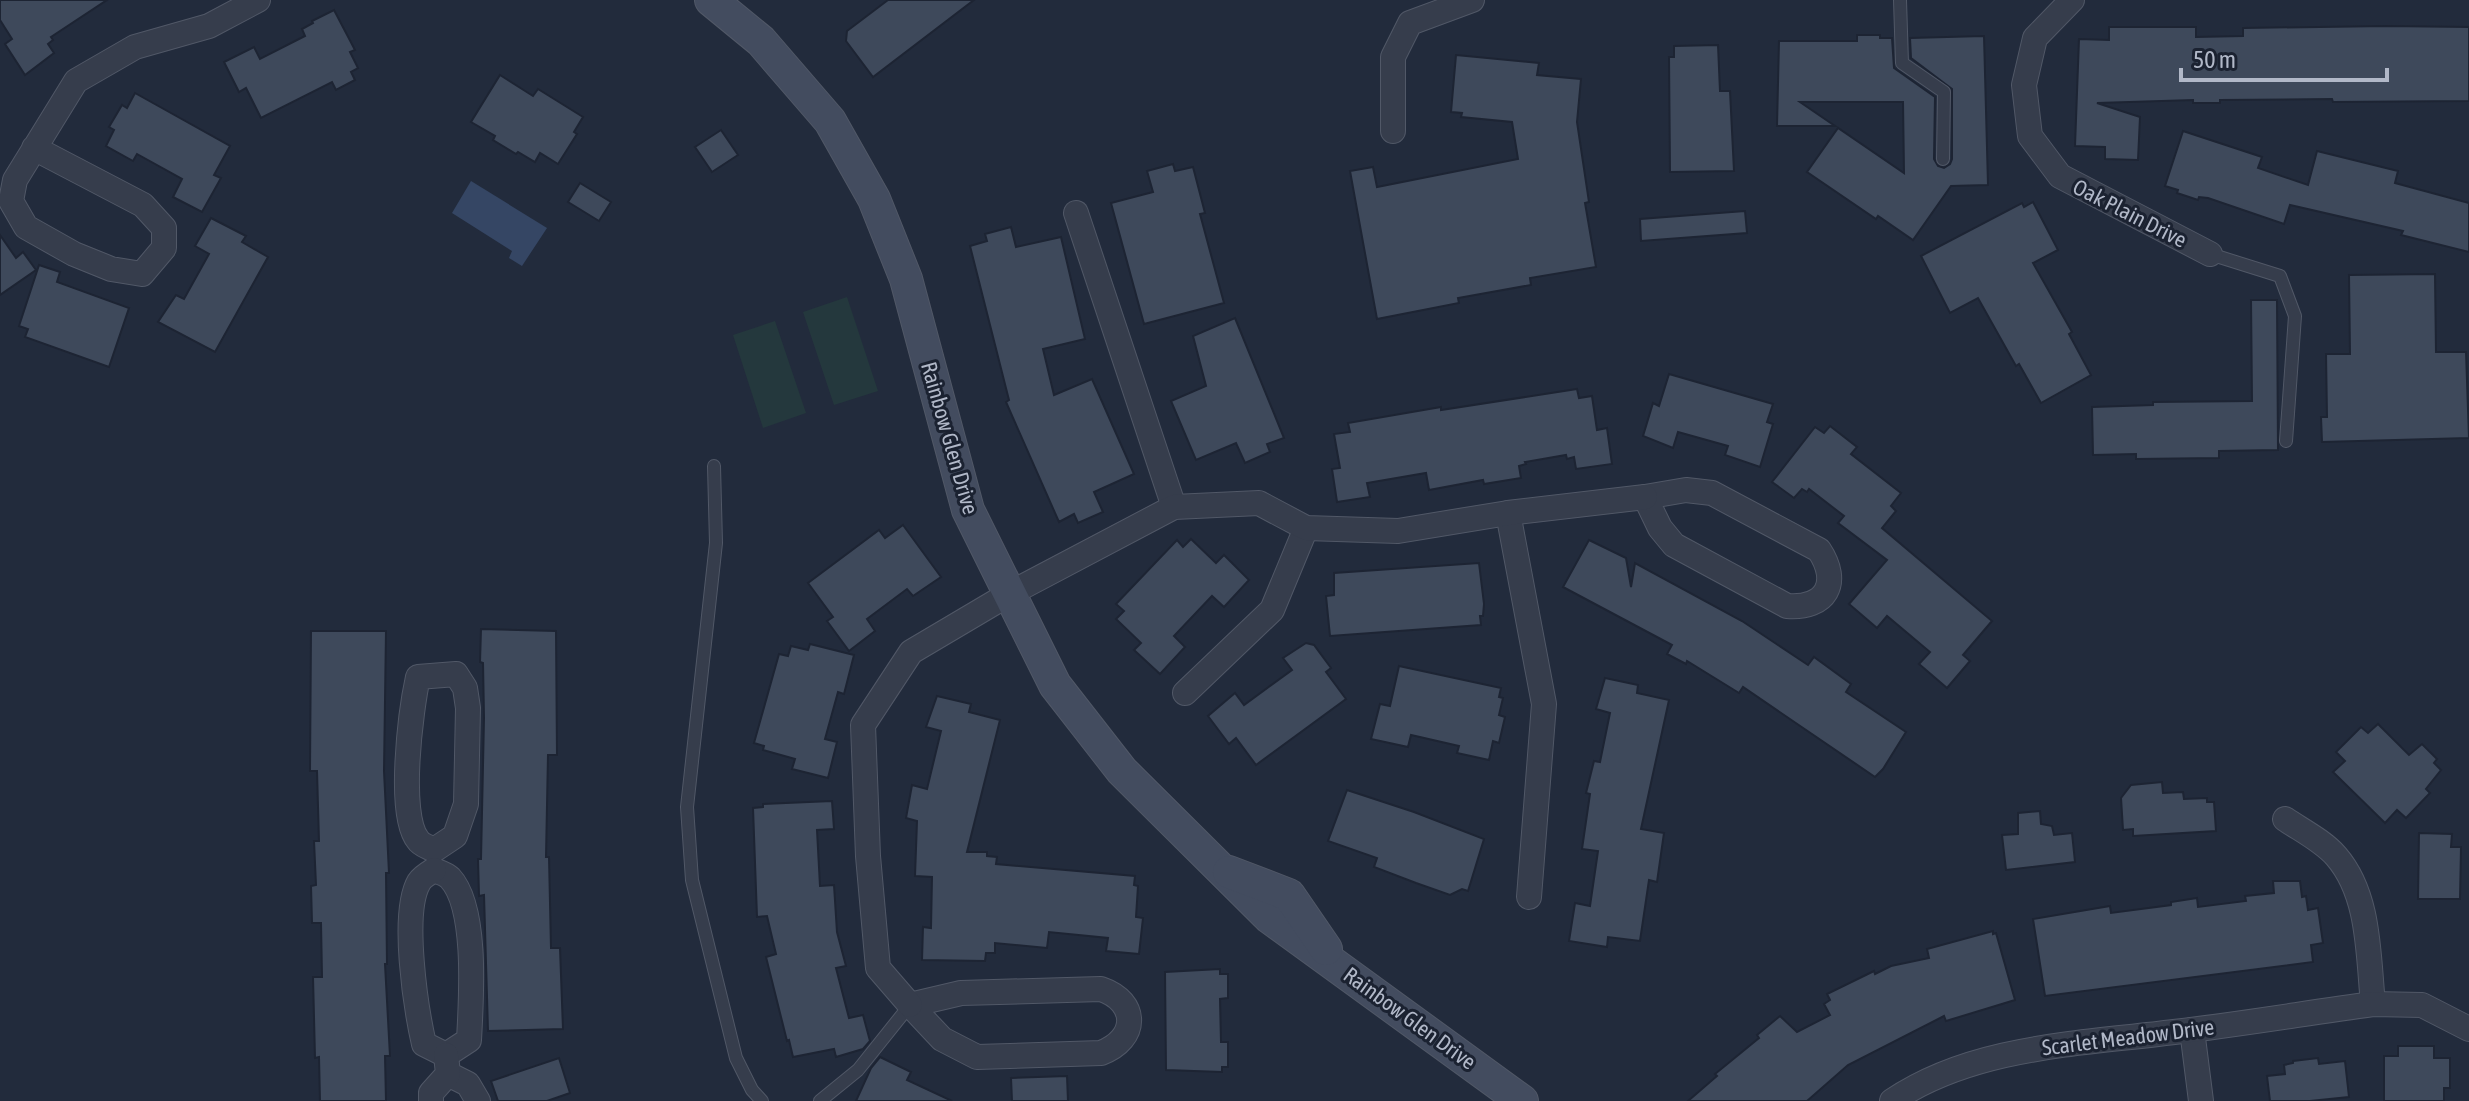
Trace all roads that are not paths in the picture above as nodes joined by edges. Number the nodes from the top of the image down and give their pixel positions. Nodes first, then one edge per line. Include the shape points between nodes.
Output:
1 (258, 0) edge
2 (711, 0) edge
3 (1472, 0) edge
4 (1900, 0) edge
5 (2072, 0) edge
6 (1393, 131) dead end
7 (34, 148) junction
8 (1943, 159) dead end
9 (1076, 213) dead end
10 (2210, 254) joint
11 (2286, 441) dead end
12 (714, 466) dead end
13 (1645, 497) junction
14 (1174, 507) junction
15 (1508, 513) junction
16 (1306, 528) junction
17 (1009, 594) junction
18 (1185, 693) dead end
19 (2285, 819) dead end
20 (434, 860) junction
21 (1529, 897) dead end
22 (2373, 1004) junction
23 (910, 1005) junction
24 (2469, 1029) edge
25 (2192, 1030) junction
26 (447, 1065) junction
27 (431, 1101) edge
28 (478, 1101) edge
29 (762, 1101) edge
30 (820, 1101) edge
31 (1522, 1101) edge
32 (1892, 1101) edge
33 (2201, 1101) edge

1 - 7 street via 209,26 135,47 76,81
2 - 17 street, Rainbow Glen Drive via 761,41 830,121 874,199 906,279 968,510
3 - 6 street via 1410,23 1393,57
4 - 8 lane via 1902,63 1944,92
5 - 10 street, Oak Plain Drive via 2035,38 2024,85 2030,136 2060,176
7 - 7 street via 15,180 11,201 26,227 111,269 142,274 164,248 164,228 143,205
9 - 14 street
10 - 11 lane via 2280,276 2295,316
12 - 29 lane via 716,543 687,807 692,880 736,1058
13 - 13 street via 1674,545 1787,606 1805,607 1821,599 1830,583 1829,565 1819,550 1712,493 1686,490
13 - 15 street
14 - 16 street via 1259,503
14 - 17 street
15 - 16 street via 1398,531
15 - 21 street via 1544,704
16 - 18 street via 1272,610
17 - 23 street via 911,652 863,725 878,968
17 - 31 street, Rainbow Glen Drive via 1055,685 1122,771 1215,866 1289,895 1336,964
19 - 22 street via 2334,853 2351,876 2362,909
20 - 20 street via 455,836 466,804 468,708 456,674 418,677 412,703 410,824
20 - 26 street via 412,905 410,945 424,1044
20 - 26 street via 457,888 468,922 469,1040
22 - 24 street, Scarlet Meadow Drive via 2422,1005
22 - 25 street, Scarlet Meadow Drive
23 - 23 street via 942,1039 977,1057 1101,1053 1126,1036 1130,1021 1116,994 1101,989 961,993
23 - 30 lane via 858,1070
25 - 32 street, Scarlet Meadow Drive via 2030,1050 1970,1063
25 - 33 street
26 - 27 street
26 - 28 street

